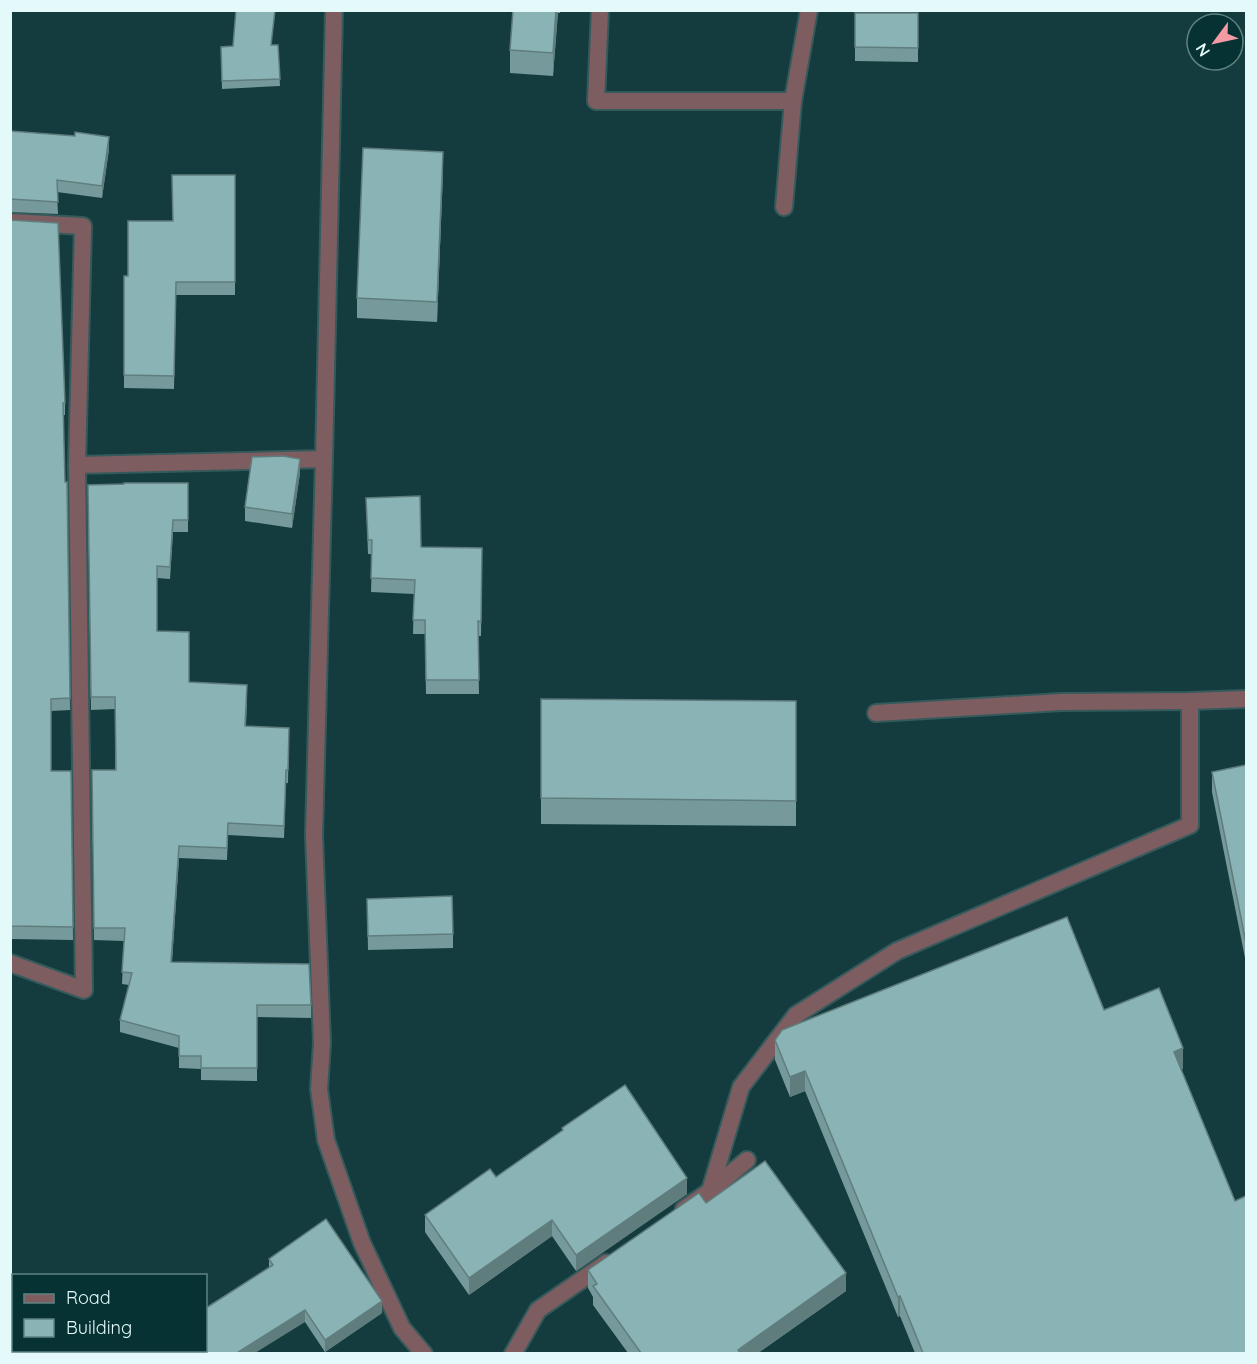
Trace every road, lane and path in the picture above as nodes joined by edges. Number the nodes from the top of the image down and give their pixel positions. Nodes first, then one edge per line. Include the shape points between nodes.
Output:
1 (334, 10) edge
2 (600, 10) edge
3 (809, 10) edge
4 (793, 101) junction
5 (784, 207) dead end
6 (10, 222) edge
7 (324, 459) junction
8 (77, 465) junction
9 (1246, 699) edge
10 (1190, 701) junction
11 (876, 714) dead end
12 (10, 963) edge
13 (747, 1160) dead end
14 (710, 1191) junction
15 (672, 1218) edge
16 (614, 1257) edge
17 (424, 1353) edge
18 (513, 1353) edge

1 - 7 street
2 - 4 street via 596,101
3 - 4 street
4 - 5 street
6 - 8 street via 83,226
7 - 8 street
7 - 17 street via 314,835 322,1043 319,1089 326,1140 362,1243 402,1328
8 - 12 street via 84,990
9 - 10 street
10 - 11 street via 1061,702
10 - 14 street via 1190,825 897,951 796,1015 741,1087
13 - 14 street
14 - 15 street
16 - 18 street via 538,1310

